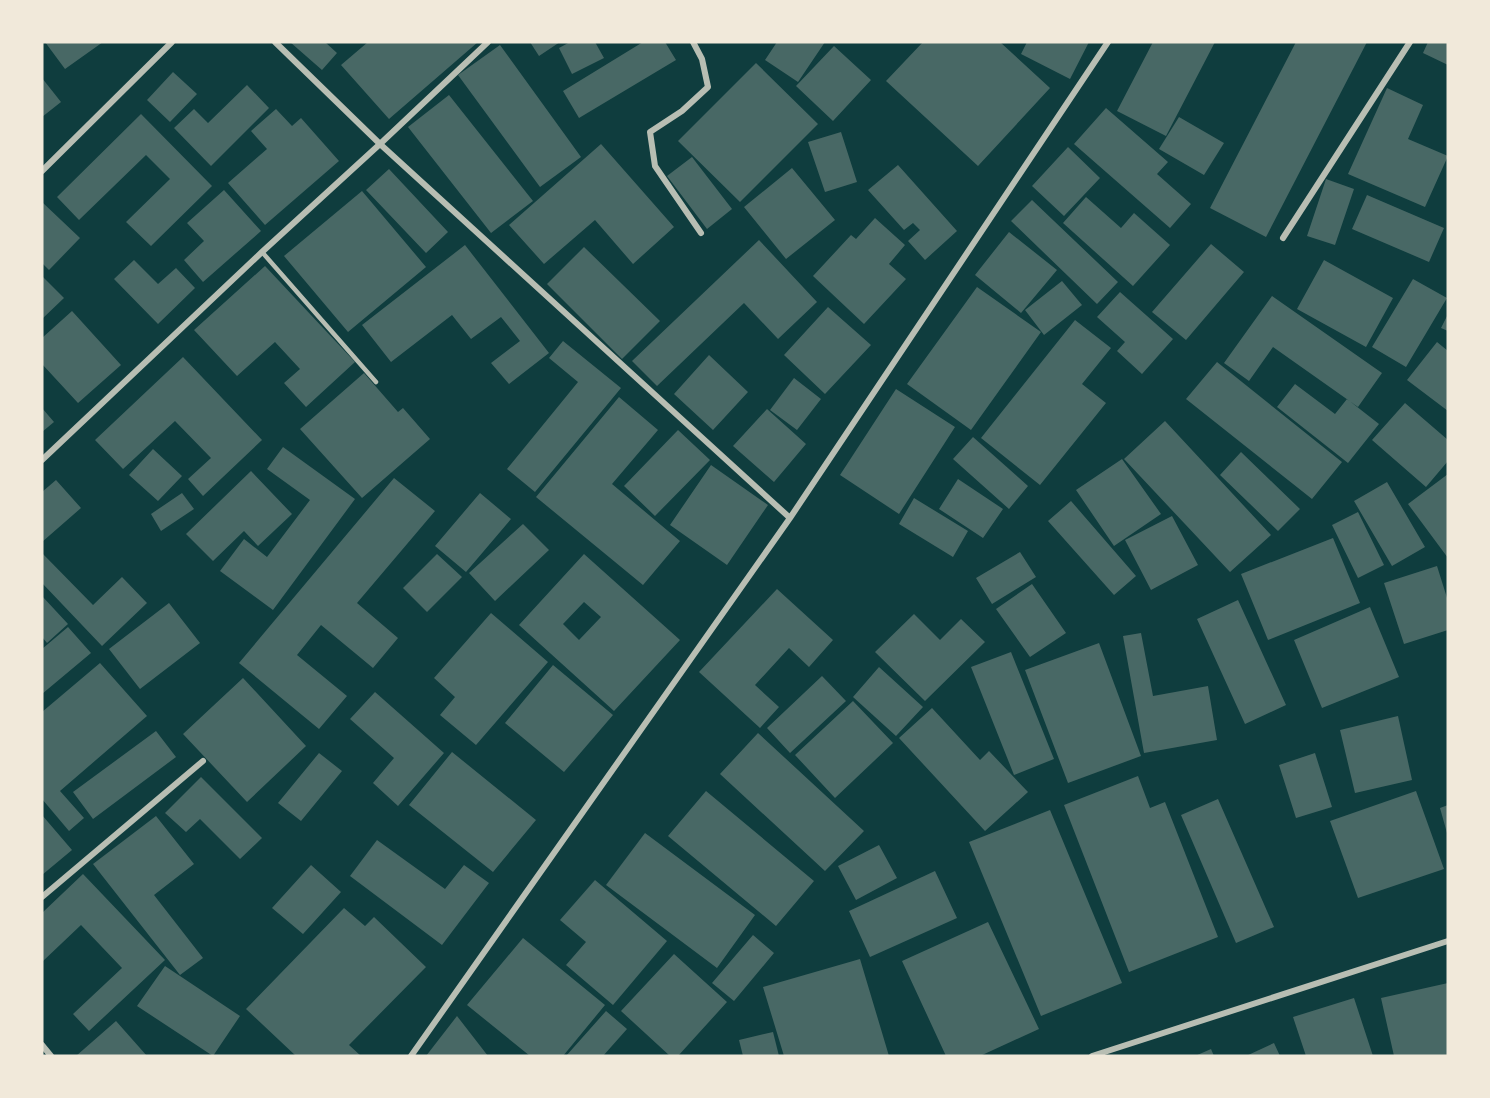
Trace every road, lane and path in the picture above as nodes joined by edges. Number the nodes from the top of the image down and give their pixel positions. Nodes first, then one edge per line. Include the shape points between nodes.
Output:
1 (172, 42) edge
2 (275, 42) edge
3 (488, 42) edge
4 (693, 42) edge
5 (1108, 42) edge
6 (1410, 42) edge
7 (380, 144) junction
8 (42, 171) edge
9 (701, 233) dead end
10 (1283, 238) dead end
11 (262, 252) junction
12 (376, 382) dead end
13 (42, 459) edge
14 (790, 518) junction
15 (203, 760) dead end
16 (42, 897) edge
17 (1448, 941) edge
18 (42, 1045) edge
19 (51, 1056) edge
20 (411, 1056) edge
21 (1092, 1056) edge

1 - 8 street
2 - 7 street
3 - 7 street
4 - 9 street via 702,59 708,87 682,111 650,132 655,166
5 - 14 street
6 - 10 street
7 - 11 street
7 - 14 street
11 - 12 lane
11 - 13 street
14 - 20 street
15 - 16 street
17 - 21 street
18 - 19 street

